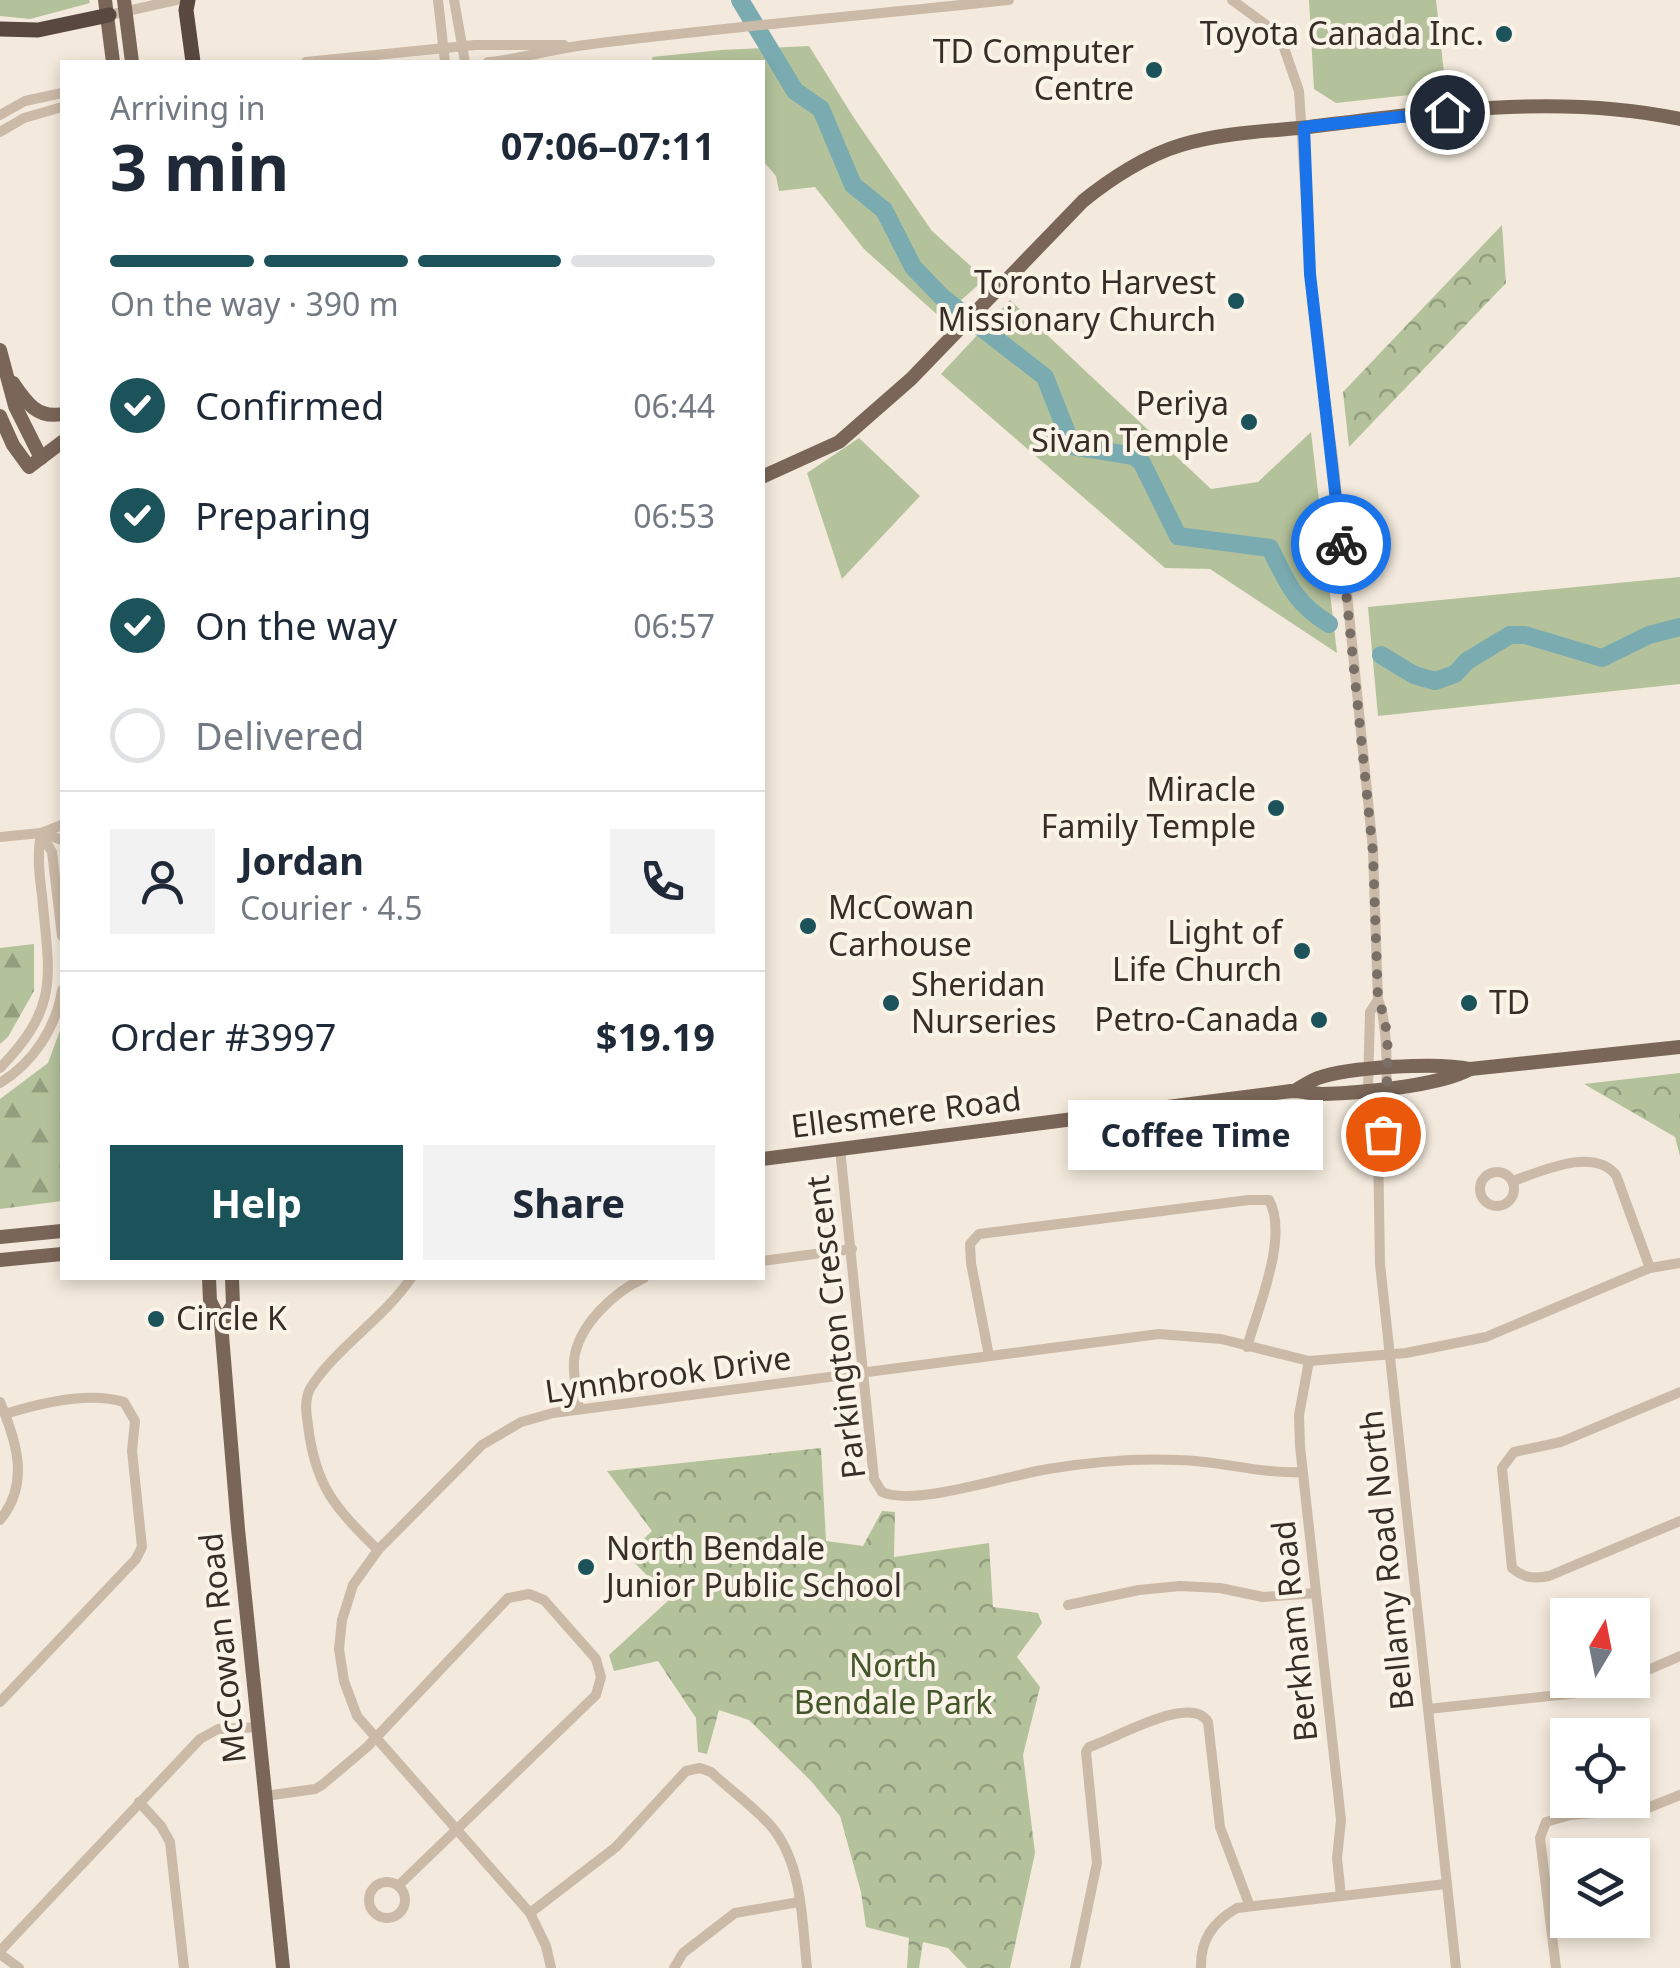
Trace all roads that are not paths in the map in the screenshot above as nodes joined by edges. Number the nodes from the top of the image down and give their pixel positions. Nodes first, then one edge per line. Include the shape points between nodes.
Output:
1 (176, 0) edge
2 (188, 0) edge
3 (438, 0) edge
4 (454, 0) edge
5 (1010, 0) edge
6 (1238, 1) edge
7 (951, 3) edge
8 (126, 6) edge
9 (107, 8) edge
10 (0, 29) edge
11 (462, 46) junction
12 (580, 46) junction
13 (443, 48) junction
14 (112, 56) edge
15 (132, 56) edge
16 (193, 60) edge
17 (332, 60) edge
18 (445, 60) edge
19 (466, 60) edge
20 (508, 60) edge
21 (60, 93) edge
22 (60, 108) edge
23 (0, 115) edge
24 (1680, 119) edge
25 (1304, 127) junction
26 (0, 132) edge
27 (0, 350) edge
28 (10, 378) junction
29 (60, 414) edge
30 (0, 416) edge
31 (60, 444) edge
32 (35, 463) junction
33 (765, 476) edge
34 (60, 826) edge
35 (41, 833) junction
36 (0, 837) edge
37 (60, 839) edge
38 (60, 919) edge
39 (60, 999) edge
40 (1378, 1000) junction
41 (1680, 1047) edge
42 (0, 1068) edge
43 (1386, 1069) junction
44 (1470, 1069) junction
45 (1369, 1070) junction
46 (0, 1083) edge
47 (1386, 1087) junction
48 (1368, 1089) junction
49 (1295, 1090) junction
50 (1378, 1145) junction
51 (840, 1149) junction
52 (765, 1159) edge
53 (1513, 1181) dead end
54 (60, 1230) edge
55 (0, 1237) edge
56 (852, 1249) junction
57 (60, 1254) edge
58 (0, 1260) edge
59 (765, 1261) edge
60 (1680, 1263) edge
61 (1650, 1268) junction
62 (210, 1280) edge
63 (232, 1280) edge
64 (409, 1280) edge
65 (641, 1280) edge
66 (221, 1323) junction
67 (1247, 1346) junction
68 (1390, 1355) junction
69 (989, 1356) junction
70 (1309, 1360) junction
71 (865, 1375) junction
72 (1680, 1392) edge
73 (0, 1402) edge
74 (579, 1410) junction
75 (5, 1414) junction
76 (1302, 1472) junction
77 (0, 1520) edge
78 (1680, 1521) edge
79 (378, 1550) junction
80 (1316, 1593) junction
81 (1068, 1605) dead end
82 (1680, 1656) edge
83 (1650, 1669) edge
84 (1550, 1696) edge
85 (0, 1702) edge
86 (1428, 1710) junction
87 (259, 1727) junction
88 (375, 1738) junction
89 (1680, 1795) edge
90 (266, 1796) junction
91 (139, 1802) junction
92 (456, 1829) junction
93 (1446, 1884) junction
94 (399, 1885) dead end
95 (1341, 1896) junction
96 (799, 1902) junction
97 (1249, 1904) junction
98 (530, 1913) junction
99 (0, 1952) edge
100 (20, 1968) edge
101 (184, 1968) edge
102 (283, 1968) edge
103 (552, 1968) edge
104 (674, 1968) edge
105 (807, 1968) edge
106 (1075, 1968) edge
107 (1201, 1968) edge
108 (1456, 1968) edge
109 (1556, 1968) edge

1 - 8 street
2 - 16 highway
3 - 13 street
4 - 11 street
5 - 7 street
6 - 25 street, Bellamy Road North via 1282,45
7 - 12 street
8 - 9 street
8 - 15 main road
9 - 10 highway via 38,30
9 - 14 main road
11 - 12 street
11 - 13 street
11 - 19 street
12 - 20 street
13 - 17 street
13 - 18 street
21 - 23 street
22 - 26 street
24 - 25 main road via 1558,104
25 - 33 main road via 1180,145 1106,182 911,379 839,442
25 - 40 street, Bellamy Road North via 1310,274 1372,839
27 - 28 main road
28 - 29 main road via 26,403 40,413
28 - 32 main road
30 - 32 main road via 13,445
31 - 32 main road
34 - 35 street
35 - 36 street
35 - 37 street
35 - 38 street via 52,852
35 - 42 street via 48,995 23,1044
39 - 46 street via 44,1040
40 - 43 street, Bellamy Road North via 1385,1013
40 - 45 street, Bellamy Road North via 1370,1012
41 - 44 main road, Ellesmere Road
43 - 44 main road, Ellesmere Road
43 - 45 main road, Ellesmere Road
43 - 47 street, Bellamy Road North
44 - 47 main road, Ellesmere Road via 1453,1078
45 - 48 street, Bellamy Road North
45 - 49 main road, Ellesmere Road via 1319,1078
47 - 48 main road, Ellesmere Road
47 - 50 street, Bellamy Road North
48 - 49 main road, Ellesmere Road
48 - 50 street, Bellamy Road North via 1369,1134
49 - 51 main road, Ellesmere Road
50 - 68 street, Bellamy Road North
51 - 52 main road, Ellesmere Road
51 - 56 street, Parkington Crescent
53 - 61 street via 1551,1166 1610,1167
54 - 55 main road
56 - 59 street
56 - 71 street, Parkington Crescent
57 - 58 main road
60 - 61 street, Lynnbrook Drive
61 - 68 street, Lynnbrook Drive via 1486,1337
62 - 66 main road, McCowan Road via 210,1302
63 - 66 main road, McCowan Road via 234,1305
64 - 79 street via 307,1394 319,1479
65 - 74 street via 614,1296 578,1342
66 - 87 main road, McCowan Road
67 - 69 street, Lynnbrook Drive via 1159,1334
67 - 69 street via 1276,1240 1269,1200 979,1234 970,1244 970,1263
67 - 70 street, Lynnbrook Drive
68 - 70 street, Lynnbrook Drive
68 - 86 street, Bellamy Road North
69 - 71 street, Lynnbrook Drive
70 - 76 street, Berkham Road via 1299,1415
71 - 74 street, Lynnbrook Drive
71 - 76 street, Parkington Crescent via 874,1479 879,1490 897,1498 1045,1469 1155,1460
72 - 78 street via 1561,1442 1514,1452 1502,1468 1512,1568 1521,1576 1549,1576
73 - 75 street
74 - 79 street, Lynnbrook Drive via 521,1422 482,1445
75 - 77 street via 18,1485
75 - 85 street via 92,1399 124,1402 135,1421 142,1547
76 - 80 street, Berkham Road
79 - 88 street, Lynnbrook Drive via 353,1586 340,1649 350,1702
80 - 81 street via 1263,1596 1180,1586
80 - 95 street, Berkham Road via 1341,1820
82 - 83 street
84 - 86 street
86 - 93 street, Bellamy Road North
87 - 90 main road, McCowan Road
87 - 91 street via 208,1732
88 - 90 street via 315,1790
88 - 92 street, Lynnbrook Drive
88 - 92 street via 508,1598 529,1594 544,1600 596,1659 600,1686
89 - 109 street via 1645,1809 1546,1822 1540,1838
90 - 102 main road, McCowan Road
91 - 99 street
91 - 101 street via 170,1842
92 - 94 street
92 - 98 street, Lynnbrook Drive
93 - 95 street
93 - 108 street, Bellamy Road North
95 - 97 street
96 - 98 street via 775,1832 700,1768 686,1771 616,1847
96 - 104 street via 735,1912 683,1952
96 - 105 street
97 - 106 street via 1220,1827 1208,1722 1194,1711 1172,1714 1086,1752 1097,1863
97 - 107 street via 1214,1925 1202,1946
98 - 103 street, Lynnbrook Drive
99 - 100 street

